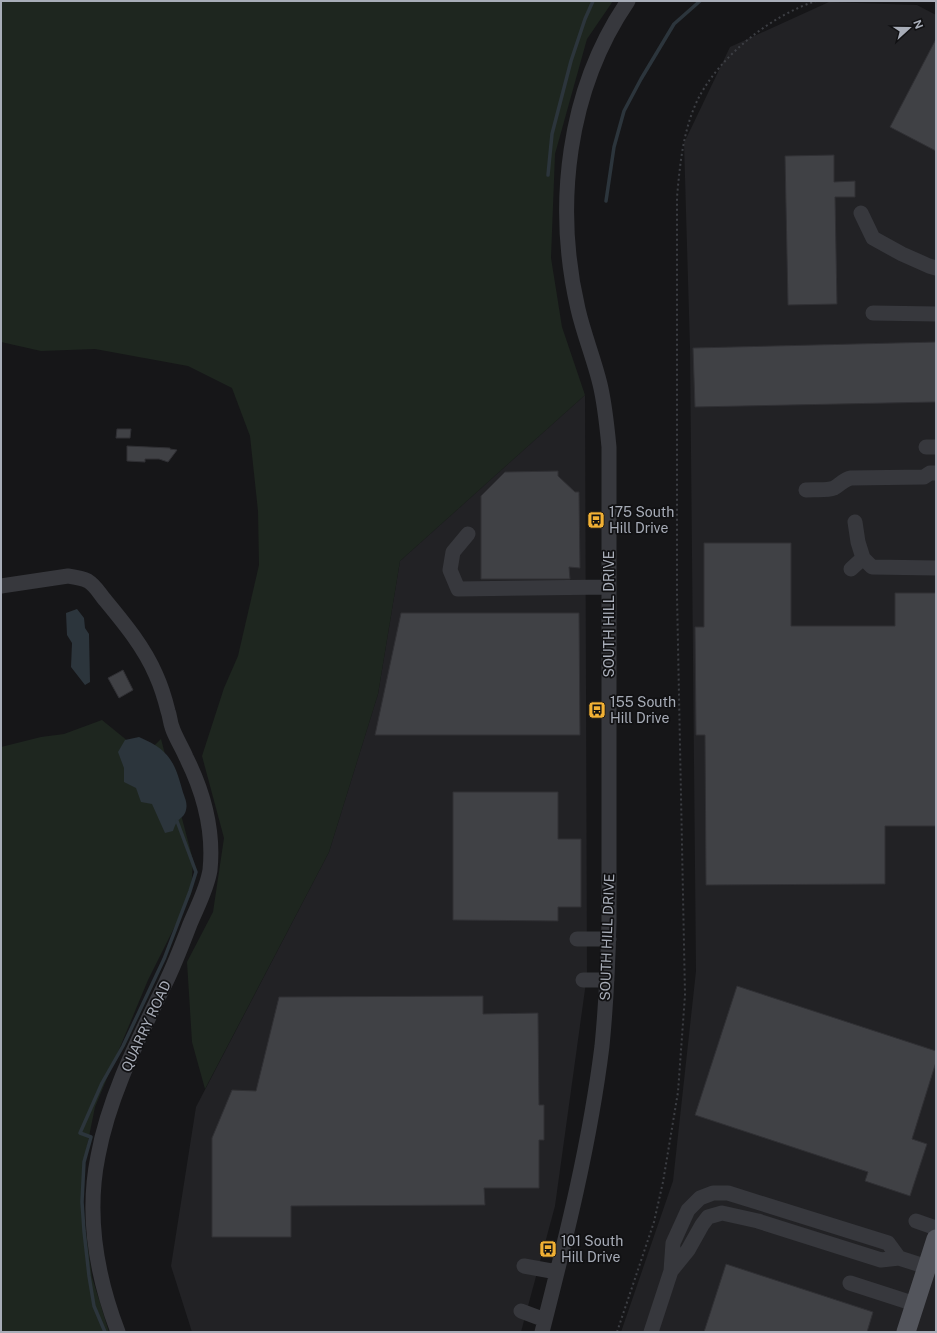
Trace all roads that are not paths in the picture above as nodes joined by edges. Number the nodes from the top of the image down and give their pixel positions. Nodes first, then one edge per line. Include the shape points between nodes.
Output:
1 (628, 1) edge
2 (861, 213) dead end
3 (936, 268) edge
4 (873, 313) dead end
5 (936, 314) edge
6 (930, 475) edge
7 (806, 490) dead end
8 (855, 522) dead end
9 (468, 534) dead end
10 (863, 558) junction
11 (851, 568) dead end
12 (936, 568) edge
13 (1, 586) edge
14 (609, 587) junction
15 (577, 939) dead end
16 (609, 939) junction
17 (583, 980) dead end
18 (607, 980) junction
19 (916, 1221) dead end
20 (936, 1228) edge
21 (936, 1239) edge
22 (899, 1258) junction
23 (524, 1266) dead end
24 (927, 1267) junction
25 (671, 1270) junction
26 (557, 1272) junction
27 (850, 1283) dead end
28 (915, 1304) junction
29 (521, 1311) dead end
30 (543, 1326) edge
31 (118, 1332) edge
32 (651, 1332) edge
33 (906, 1332) edge

1 - 14 street, SOUTH HILL DRIVE via 606,37 587,84 574,133 567,197 568,248 573,285 581,323 600,384 608,434
2 - 3 street via 873,238
4 - 5 street
6 - 7 street via 851,478 830,489
8 - 10 street
9 - 14 street via 453,552 450,570 458,590
10 - 11 street
10 - 12 street via 872,567
13 - 31 street, QUARRY ROAD via 68,576 87,580 95,587 133,635 156,675 172,727 187,759 204,807 211,841 209,872 202,897 118,1088 97,1157 93,1202 96,1248 104,1288
14 - 16 street, SOUTH HILL DRIVE
15 - 16 street
16 - 18 street, SOUTH HILL DRIVE
17 - 18 street
18 - 26 street, SOUTH HILL DRIVE via 602,1046 588,1135
19 - 20 street
21 - 24 main road
22 - 24 street
22 - 25 street via 881,1260 758,1221 722,1213 708,1217 688,1250
22 - 25 street via 888,1243 728,1193 713,1193 700,1198 688,1210 672,1243
23 - 26 street
24 - 28 main road
25 - 32 street
26 - 30 street, SOUTH HILL DRIVE
27 - 28 street
28 - 33 main road
29 - 30 street

